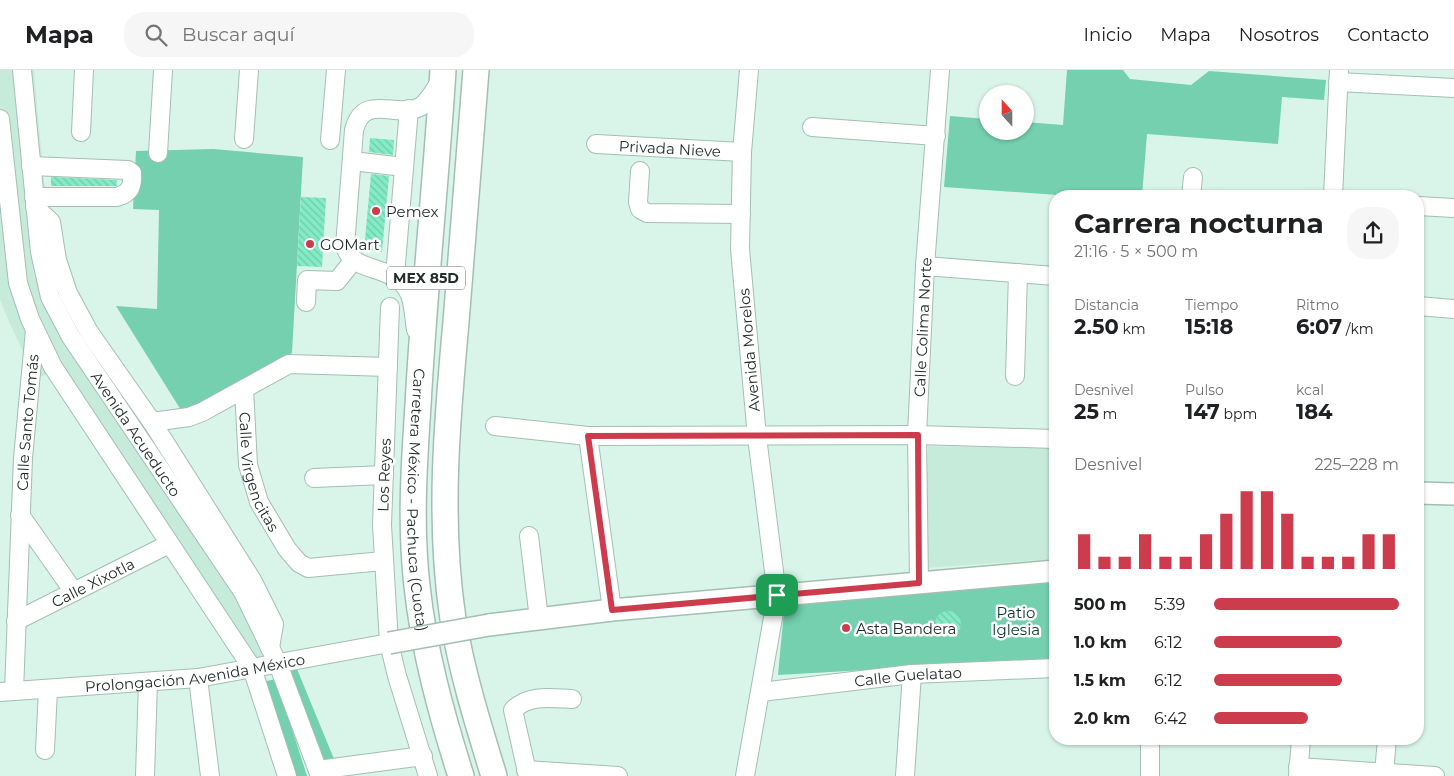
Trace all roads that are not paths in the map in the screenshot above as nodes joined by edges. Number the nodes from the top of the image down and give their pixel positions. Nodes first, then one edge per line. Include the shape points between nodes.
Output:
1 (22, 70) edge
2 (84, 70) edge
3 (163, 70) edge
4 (249, 70) edge
5 (336, 70) edge
6 (476, 70) edge
7 (749, 70) edge
8 (940, 70) edge
9 (443, 75) edge
10 (1339, 76) edge
11 (1454, 84) edge
12 (409, 109) junction
13 (0, 119) edge
14 (812, 127) dead end
15 (81, 132) dead end
16 (936, 136) junction
17 (244, 139) dead end
18 (330, 140) dead end
19 (596, 144) dead end
20 (742, 152) junction
21 (158, 153) dead end
22 (352, 161) junction
23 (31, 166) junction
24 (404, 167) junction
25 (640, 171) dead end
26 (1193, 177) dead end
27 (1192, 190) edge
28 (1334, 190) edge
29 (4, 198) edge
30 (35, 202) junction
31 (1424, 206) edge
32 (1454, 208) edge
33 (741, 214) junction
34 (353, 261) junction
35 (925, 266) junction
36 (1018, 273) junction
37 (395, 275) junction
38 (1049, 276) edge
39 (306, 302) dead end
40 (1424, 306) edge
41 (390, 307) dead end
42 (1454, 309) edge
43 (35, 330) junction
44 (420, 356) junction
45 (388, 367) junction
46 (1015, 376) dead end
47 (244, 389) junction
48 (152, 422) junction
49 (496, 426) dead end
50 (918, 435) junction
51 (588, 436) junction
52 (757, 437) junction
53 (1049, 439) edge
54 (384, 476) junction
55 (314, 478) dead end
56 (1424, 493) edge
57 (1454, 494) edge
58 (20, 514) junction
59 (530, 536) dead end
60 (170, 544) junction
61 (382, 561) junction
62 (1049, 572) edge
63 (919, 583) junction
64 (74, 592) junction
65 (777, 595) junction
66 (612, 610) junction
67 (539, 619) junction
68 (16, 621) junction
69 (389, 643) junction
70 (274, 656) junction
71 (252, 668) junction
72 (1049, 668) edge
73 (912, 674) junction
74 (198, 678) junction
75 (148, 682) junction
76 (48, 690) junction
77 (7, 692) edge
78 (761, 692) junction
79 (572, 699) dead end
80 (1150, 745) edge
81 (1300, 745) edge
82 (1386, 745) edge
83 (45, 750) dead end
84 (423, 756) junction
85 (1298, 771) edge
86 (319, 773) edge
87 (527, 773) edge
88 (1384, 773) junction
89 (145, 776) edge
90 (210, 776) edge
91 (287, 776) edge
92 (428, 776) edge
93 (461, 776) edge
94 (494, 776) edge
95 (618, 776) edge
96 (745, 776) edge
97 (905, 776) edge
98 (1150, 776) edge
99 (1435, 776) edge

1 - 23 street, Avenida Acueducto
2 - 15 street
3 - 21 street
4 - 17 street
5 - 18 street
6 - 94 highway, Carretera México - Pachuca (Cuota) / MEX 85D via 450,393 445,485 446,544 460,654
7 - 20 street, Avenida Morelos
8 - 16 street, Calle Colima Norte
9 - 12 street via 425,102 420,107
9 - 44 highway, Carretera México - Pachuca (Cuota) / MEX 85D
10 - 11 street
10 - 28 street
12 - 22 street via 362,112 354,130
12 - 24 street
13 - 29 street
14 - 16 street
16 - 35 street, Calle Colima Norte
19 - 20 street, Privada Nieve
20 - 33 street, Avenida Morelos
22 - 24 street
22 - 34 street via 345,246
23 - 30 street, Avenida Acueducto
23 - 30 street via 128,170 133,181 126,194 116,197
24 - 37 street
25 - 33 street via 638,202 640,209 647,213
26 - 27 street
29 - 43 street via 18,283
30 - 48 street via 51,222 57,260 72,301
30 - 70 street, Avenida Acueducto via 40,252 50,297 71,338 242,592
31 - 32 street
33 - 52 street, Avenida Morelos via 740,249
34 - 37 street
34 - 39 street via 338,282 307,280
35 - 36 street
35 - 50 street, Calle Colima Norte
36 - 38 street
36 - 46 street
37 - 44 street via 410,295
40 - 42 street
41 - 45 street, Los Reyes
43 - 58 street, Calle Santo Tomás
43 - 60 street via 53,367
44 - 93 highway, Carretera México - Pachuca (Cuota) / MEX 85D via 413,485 416,584 431,675
45 - 47 street via 290,364
45 - 54 street, Los Reyes
47 - 48 street via 189,417
47 - 61 street, Calle Virgencitas via 248,465 259,502 287,549 308,568
48 - 70 street via 252,580 274,624
49 - 51 street
50 - 52 street
50 - 53 street
50 - 63 street, Calle Colima Norte
51 - 52 street
51 - 66 street
52 - 65 street, Avenida Morelos
54 - 55 street
54 - 61 street, Los Reyes
56 - 57 main road
58 - 64 street
58 - 68 street, Calle Santo Tomás
59 - 67 street
60 - 64 street, Calle Xixotla
60 - 71 street
61 - 69 street, Los Reyes
62 - 63 main road
63 - 65 main road
64 - 68 street, Calle Xixotla
65 - 66 main road
65 - 78 street, Avenida Morelos
66 - 67 main road
67 - 69 main road, bridge via 489,624
68 - 77 street, Calle Santo Tomás
69 - 70 street, Prolongación Avenida México
69 - 84 street, Los Reyes
70 - 71 street, Prolongación Avenida México
70 - 86 street, Avenida Acueducto
71 - 74 street, Prolongación Avenida México
71 - 91 street
72 - 73 street, Calle Guelatao
73 - 78 street, Calle Guelatao
73 - 97 street
74 - 75 street, Prolongación Avenida México
74 - 90 street
75 - 76 street, Prolongación Avenida México
75 - 89 street
76 - 77 street, Prolongación Avenida México
76 - 83 street
78 - 96 street, Avenida Morelos
79 - 87 street via 540,698 520,703 513,710
80 - 98 street
81 - 85 street
82 - 88 street
84 - 86 street
84 - 92 street, Los Reyes
85 - 88 street
87 - 95 street
88 - 99 street

